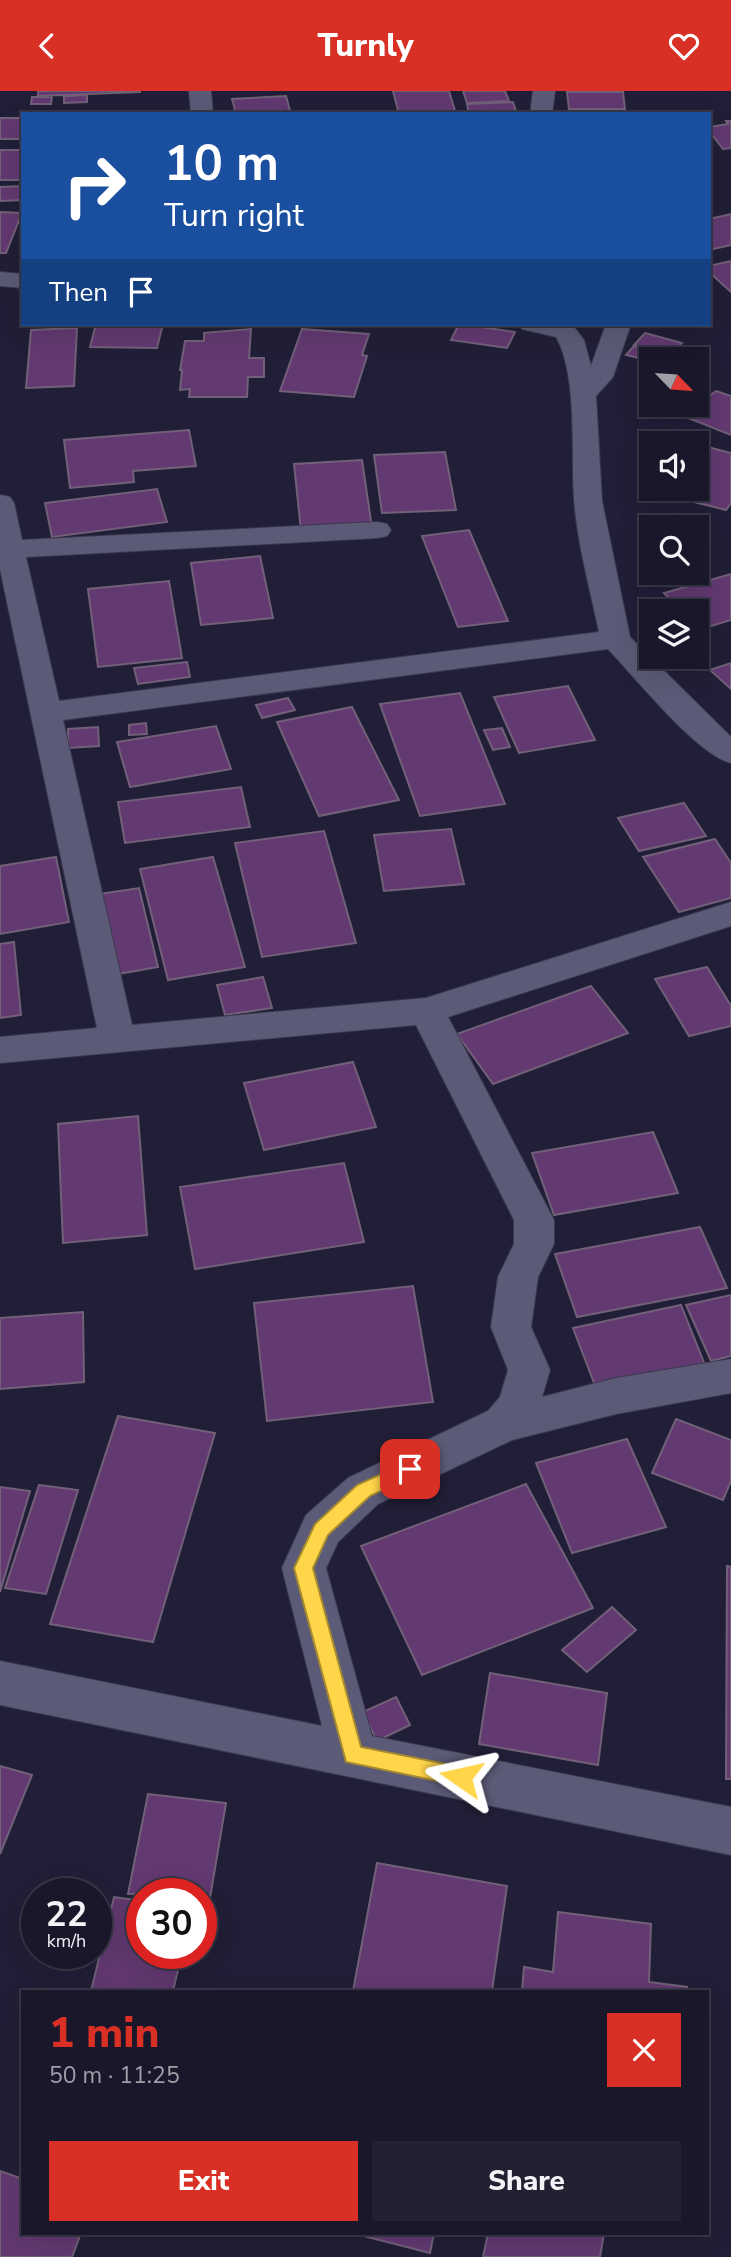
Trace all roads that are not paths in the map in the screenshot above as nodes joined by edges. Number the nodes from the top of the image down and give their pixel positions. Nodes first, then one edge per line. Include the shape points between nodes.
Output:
1 (200, 91) edge
2 (544, 91) edge
3 (202, 112) edge
4 (541, 112) edge
5 (0, 279) edge
6 (21, 281) edge
7 (540, 326) edge
8 (617, 326) edge
9 (583, 394) junction
10 (0, 503) edge
11 (377, 530) dead end
12 (12, 549) junction
13 (615, 639) junction
14 (47, 712) junction
15 (731, 753) edge
16 (731, 914) edge
17 (427, 1011) junction
18 (117, 1039) junction
19 (0, 1050) edge
20 (731, 1376) edge
21 (503, 1424) junction
22 (0, 1683) edge
23 (353, 1755) junction
24 (731, 1831) edge

1 - 3 street
2 - 4 street
5 - 6 street
7 - 9 street via 565,332 571,340
8 - 9 street via 600,377
9 - 13 street via 587,501
10 - 12 street
11 - 12 street
12 - 14 street
13 - 14 street
13 - 15 street
14 - 18 street
16 - 17 street
17 - 18 street
17 - 21 street via 534,1220 534,1244 518,1277 511,1327 530,1370 518,1405
18 - 19 street
20 - 21 street via 628,1394
21 - 23 street via 363,1491 321,1529 304,1568
22 - 23 street
23 - 24 street

